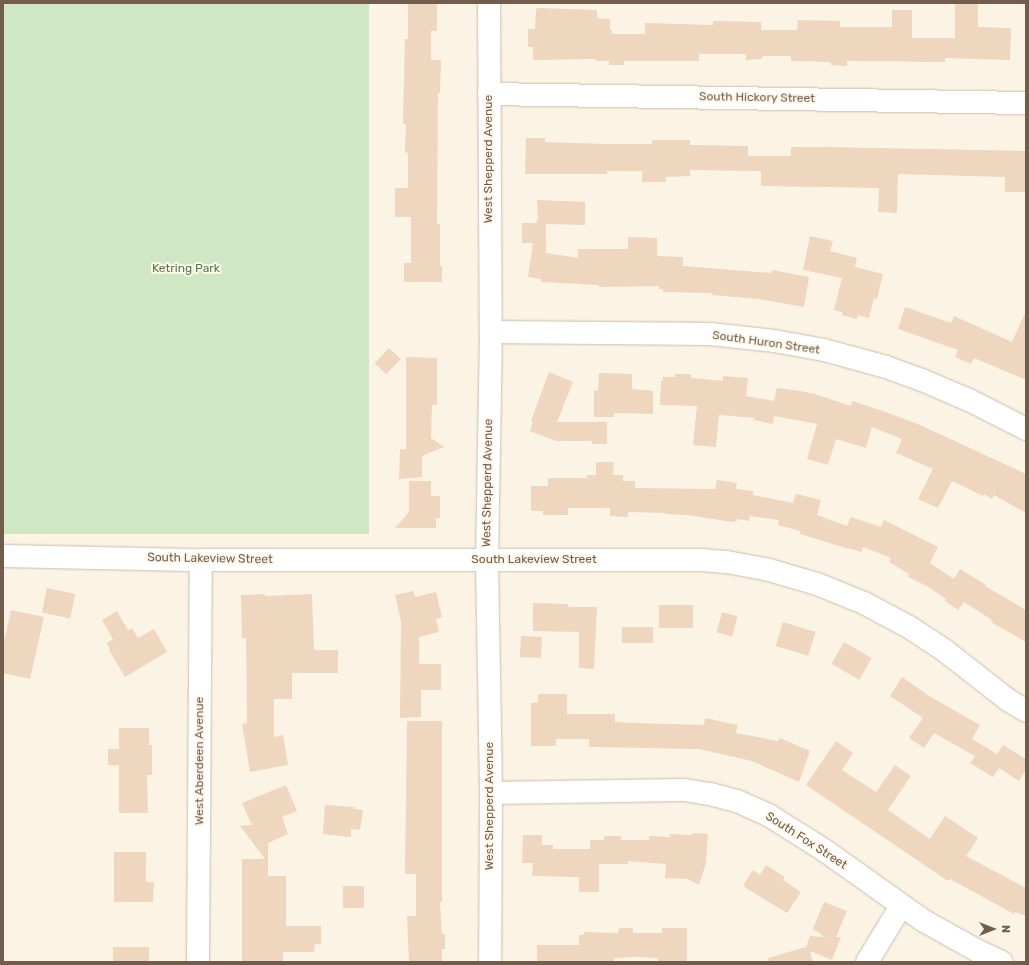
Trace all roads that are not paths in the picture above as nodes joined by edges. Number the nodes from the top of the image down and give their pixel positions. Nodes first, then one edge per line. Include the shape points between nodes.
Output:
1 (489, 3) edge
2 (489, 94) junction
3 (1026, 103) edge
4 (491, 332) junction
5 (1026, 429) edge
6 (3, 556) edge
7 (201, 560) junction
8 (487, 561) junction
9 (1026, 711) edge
10 (491, 793) junction
11 (900, 906) junction
12 (198, 962) edge
13 (490, 962) edge
14 (867, 962) edge
15 (1002, 962) edge

1 - 2 street, West Shepperd Avenue
2 - 3 street, South Hickory Street
2 - 4 street, West Shepperd Avenue
4 - 5 street, South Huron Street via 710,334 802,346 893,369 970,400
4 - 8 street, West Shepperd Avenue
6 - 7 street, South Lakeview Street
7 - 8 street, South Lakeview Street
7 - 12 street, West Aberdeen Avenue
8 - 9 street, South Lakeview Street via 702,560 768,570 817,584 858,600 909,627
8 - 10 street, West Shepperd Avenue
10 - 11 street, South Fox Street via 684,790 737,801 770,816 824,850
10 - 13 street, West Shepperd Avenue
11 - 14 street
11 - 15 street, South Fox Street

